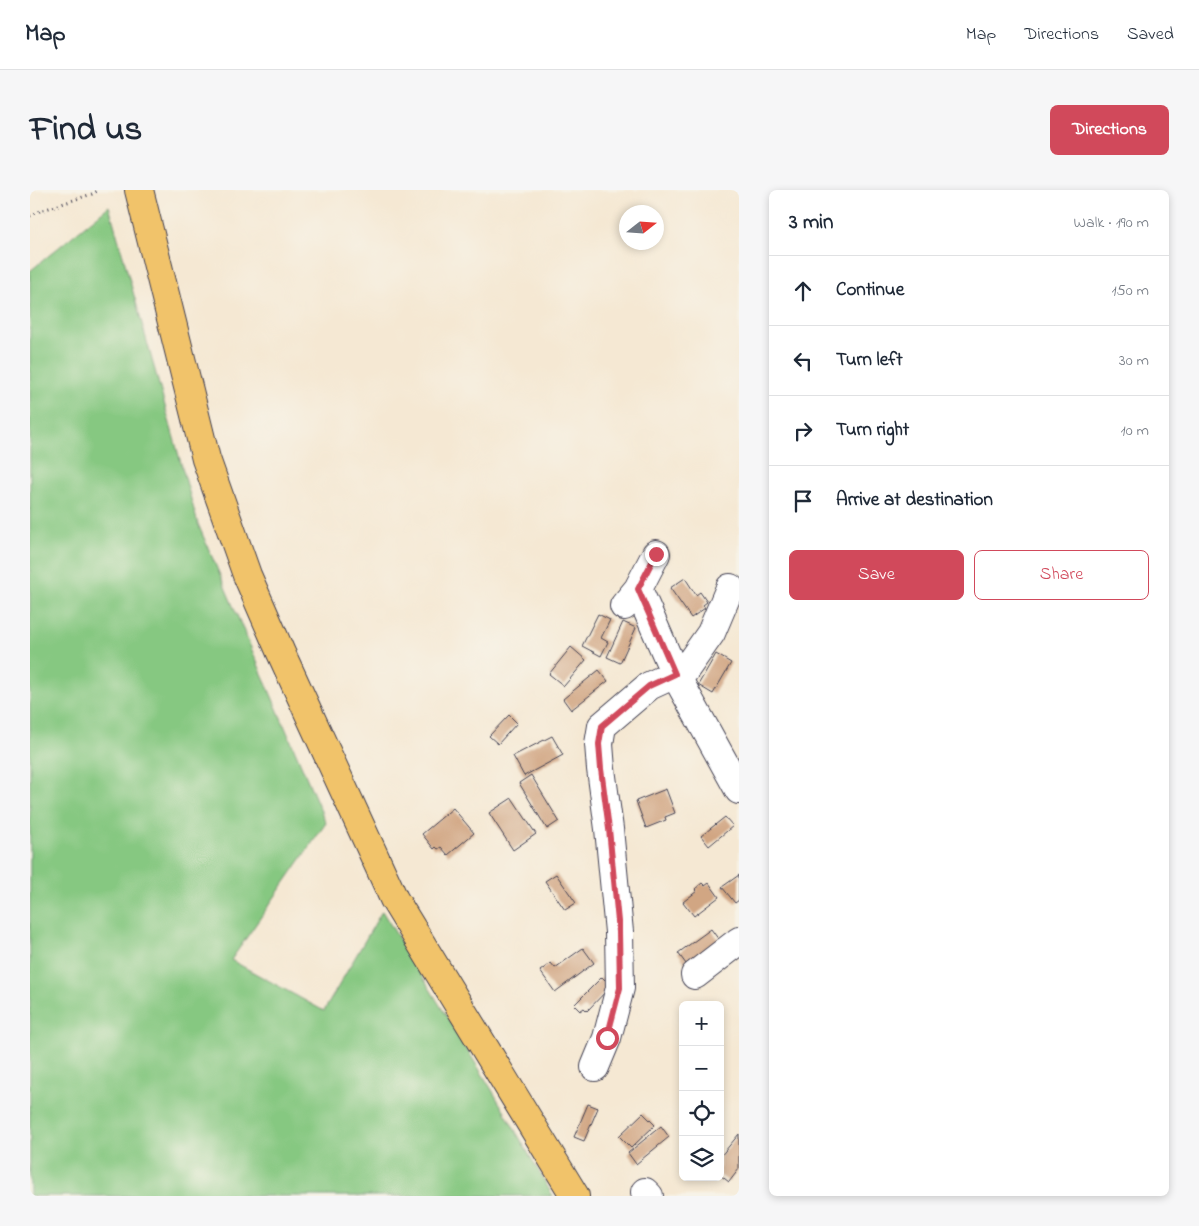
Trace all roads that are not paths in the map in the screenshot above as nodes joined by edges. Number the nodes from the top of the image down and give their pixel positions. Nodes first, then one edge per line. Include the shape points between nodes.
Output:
1 (138, 190) edge
2 (656, 554) dead end
3 (730, 588) dead end
4 (676, 677) junction
5 (739, 790) edge
6 (739, 940) edge
7 (695, 975) dead end
8 (595, 1067) dead end
9 (575, 1196) edge

1 - 9 main road via 206,459 247,575 394,899
2 - 4 lane via 631,598
3 - 4 lane via 712,633
4 - 5 lane
4 - 8 lane via 649,686 602,726 599,744 619,932 620,988 607,1038
6 - 7 lane

